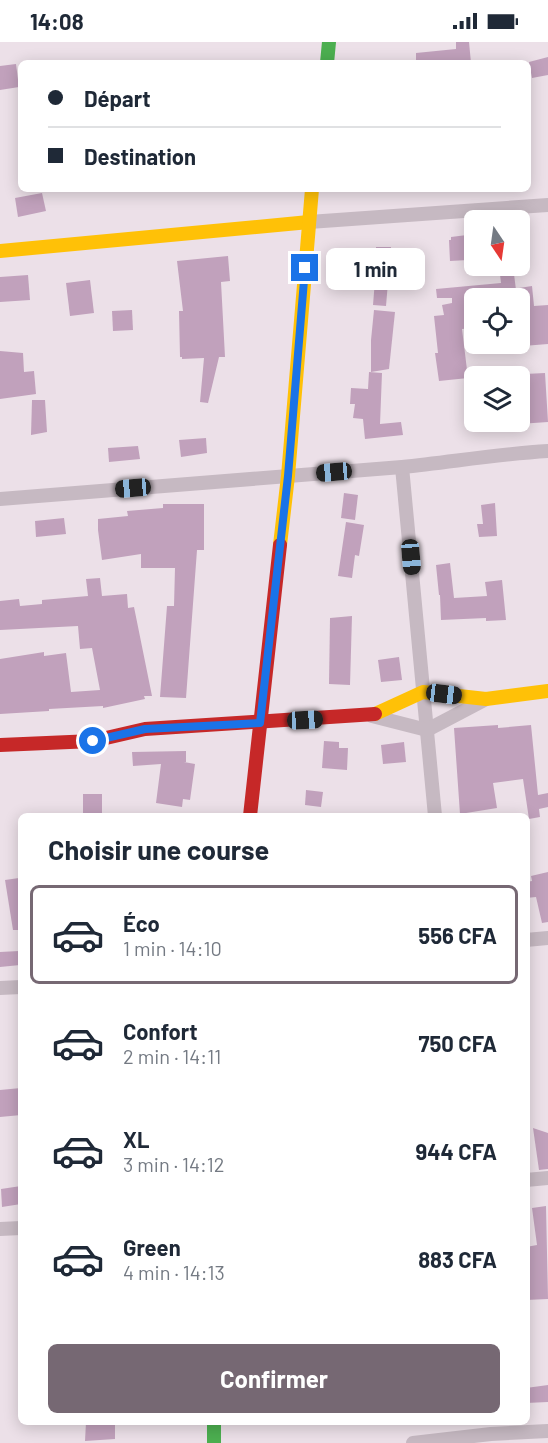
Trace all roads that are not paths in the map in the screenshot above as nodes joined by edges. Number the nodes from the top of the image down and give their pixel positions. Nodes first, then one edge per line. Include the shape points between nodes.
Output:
1 (329, 42) edge
2 (327, 60) edge
3 (312, 192) edge
4 (548, 205) edge
5 (309, 222) junction
6 (0, 250) edge
7 (548, 451) edge
8 (402, 467) junction
9 (288, 476) junction
10 (0, 499) edge
11 (548, 691) edge
12 (423, 692) junction
13 (486, 699) junction
14 (372, 716) junction
15 (260, 723) junction
16 (427, 730) junction
17 (0, 745) edge
18 (250, 813) edge
19 (435, 813) edge
20 (548, 938) edge
21 (530, 940) edge
22 (18, 987) edge
23 (0, 988) edge
24 (548, 1178) edge
25 (530, 1180) edge
26 (18, 1228) edge
27 (0, 1229) edge
28 (214, 1425) edge
29 (548, 1431) edge
30 (491, 1433) edge
31 (214, 1443) edge
32 (413, 1443) edge

1 - 2 main road
3 - 5 main road
4 - 5 street
5 - 6 main road
5 - 9 main road
7 - 8 street
8 - 9 street
8 - 12 street
9 - 10 street
9 - 15 main road
11 - 13 main road
12 - 13 main road
12 - 14 main road
12 - 16 street
13 - 16 street
14 - 15 main road
14 - 16 street
15 - 17 main road via 145,729 93,741
15 - 18 main road
16 - 19 street
20 - 21 street
22 - 23 street
24 - 25 street
26 - 27 street
28 - 31 main road
29 - 30 street
30 - 32 street

